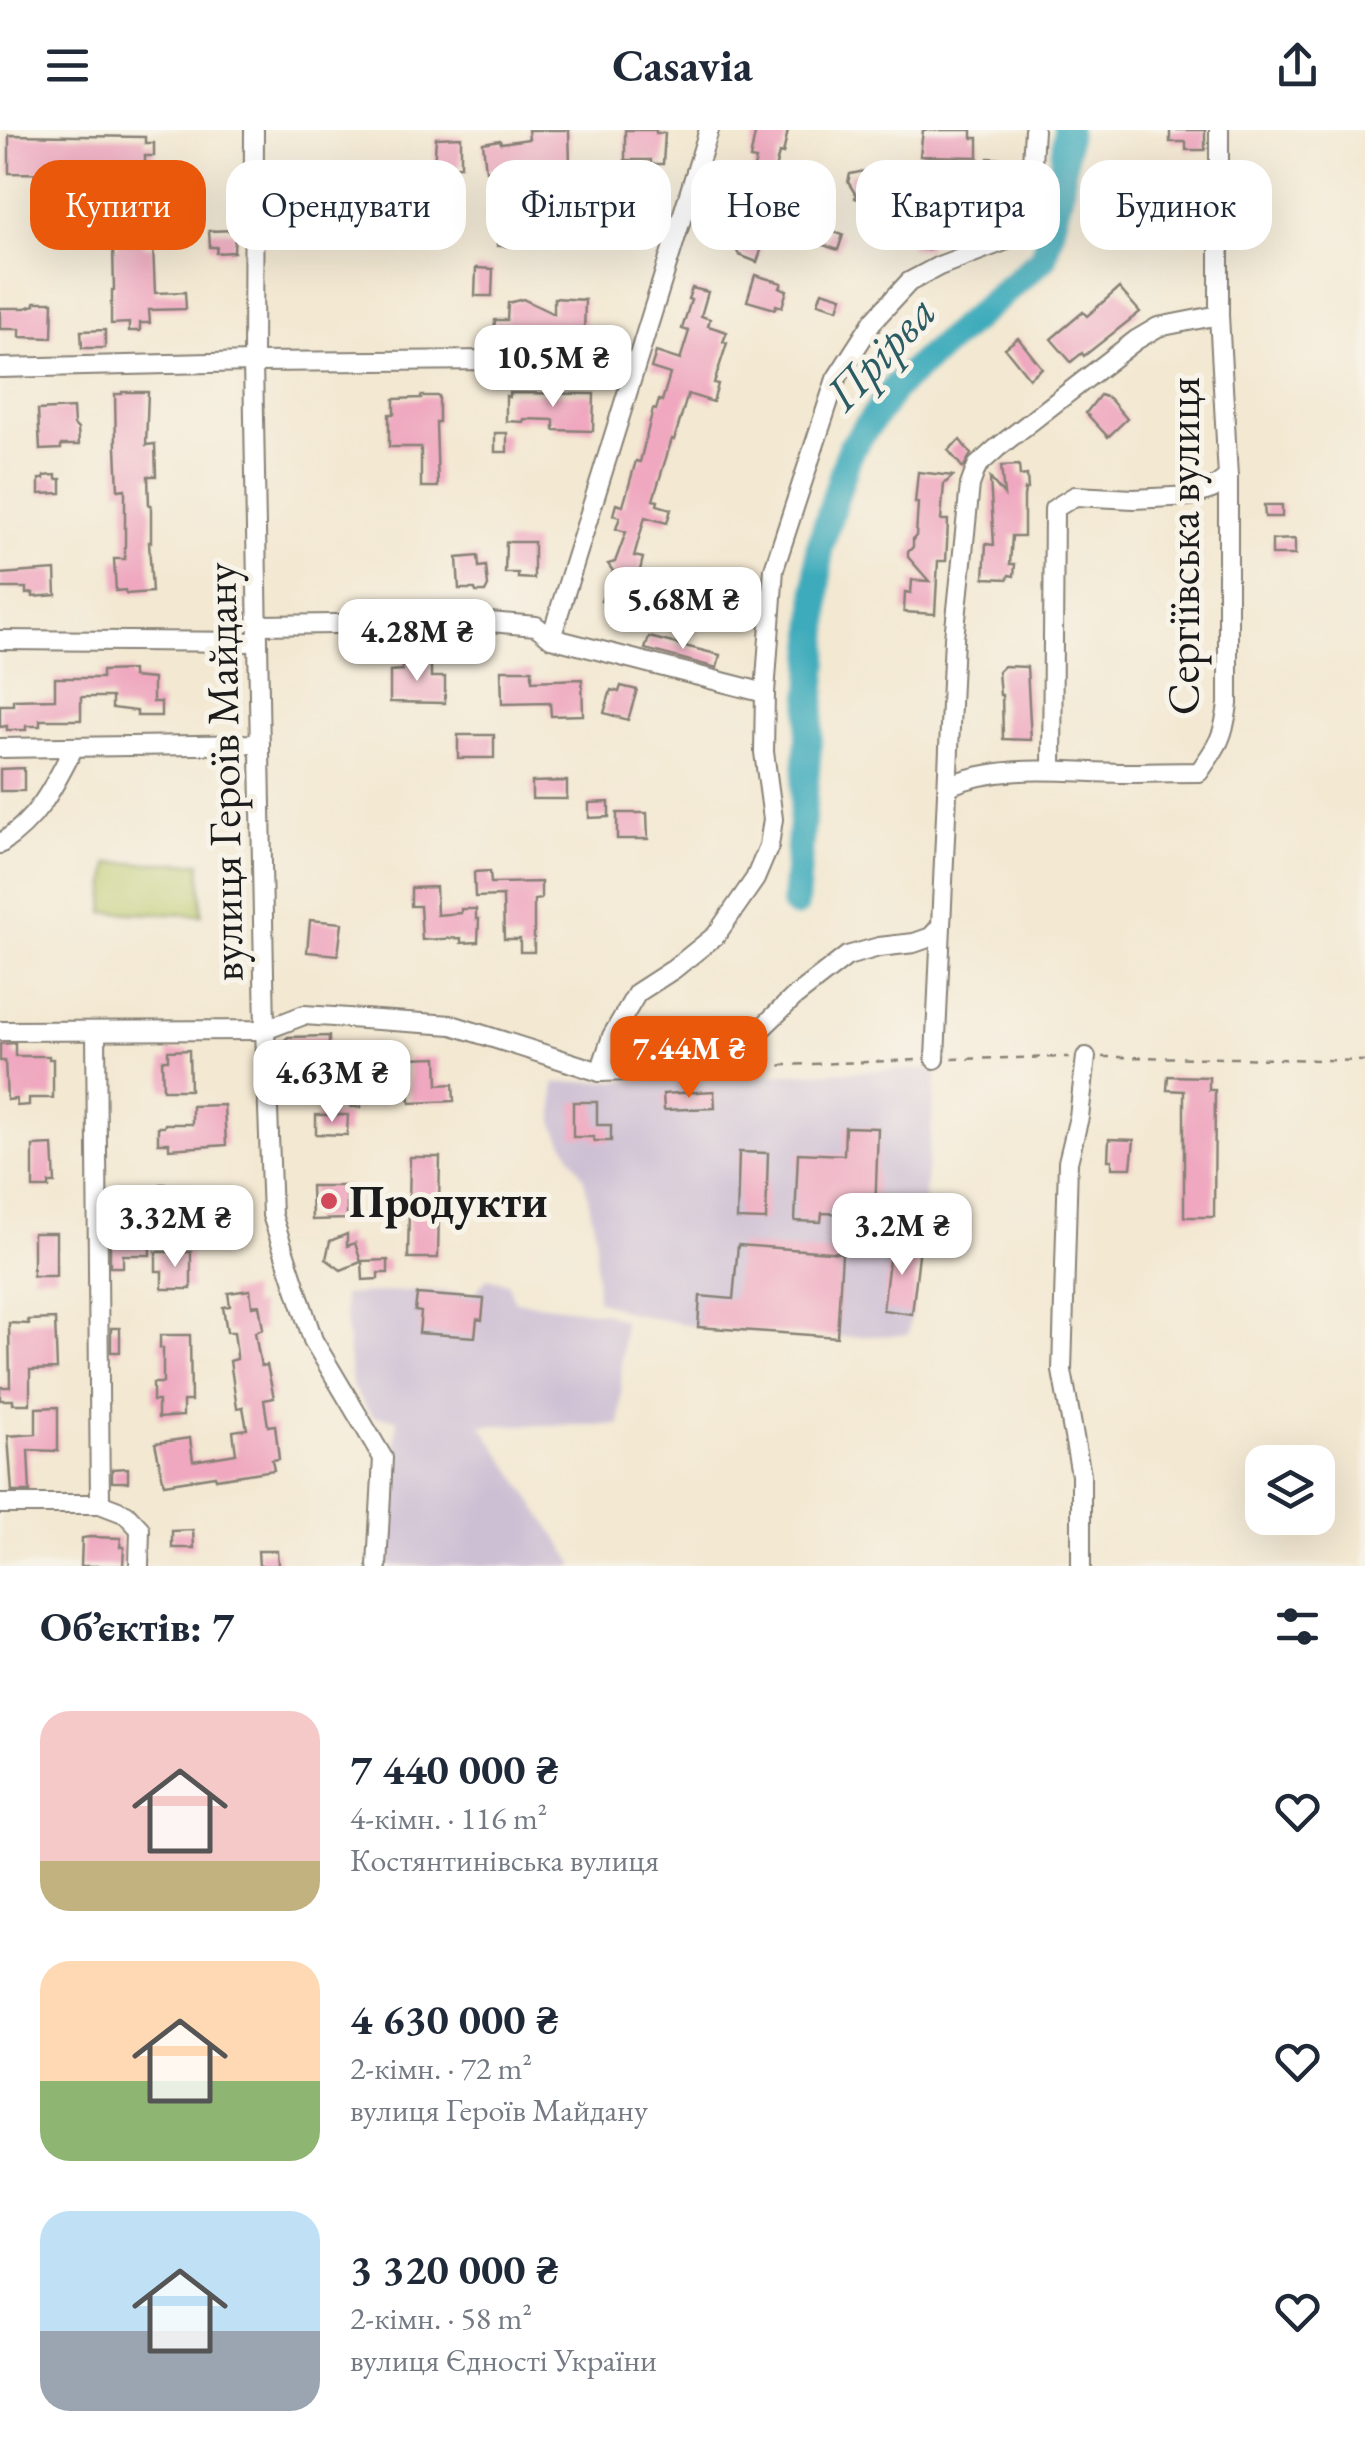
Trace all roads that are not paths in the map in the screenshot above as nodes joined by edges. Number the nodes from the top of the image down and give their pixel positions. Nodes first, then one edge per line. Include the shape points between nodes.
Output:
1 (254, 130) edge
2 (709, 130) edge
3 (1034, 130) edge
4 (1220, 130) edge
5 (1219, 314) junction
6 (253, 362) junction
7 (636, 362) junction
8 (0, 368) edge
9 (1228, 478) junction
10 (258, 633) junction
11 (552, 638) junction
12 (0, 640) edge
13 (765, 693) junction
14 (260, 744) junction
15 (74, 747) junction
16 (0, 748) edge
17 (1052, 770) junction
18 (948, 786) junction
19 (0, 844) edge
20 (941, 926) junction
21 (265, 1030) junction
22 (0, 1031) edge
23 (96, 1031) junction
24 (1086, 1057) road end
25 (935, 1059) road end
26 (600, 1072) junction
27 (0, 1504) edge
28 (100, 1504) junction
29 (138, 1566) edge
30 (377, 1566) edge
31 (1081, 1566) edge

1 - 6 street, вулиця Героїв Майдану
2 - 7 street
3 - 13 street via 1029,213 1019,231 909,282 874,320 836,379 774,569
4 - 5 street, Сергіївська вулиця
5 - 9 street, Сергіївська вулиця
5 - 18 street via 1158,326 977,466 954,638
6 - 7 street
6 - 8 street
6 - 10 street, вулиця Героїв Майдану
7 - 11 street
9 - 17 street via 1191,496 1076,496 1054,509
9 - 17 street, Сергіївська вулиця via 1225,730 1199,772
10 - 11 street via 490,622 536,626
10 - 12 street
10 - 14 street, вулиця Героїв Майдану
11 - 13 street
13 - 26 street via 772,819 755,879 716,935 637,993
14 - 15 street
14 - 21 street, вулиця Героїв Майдану
15 - 16 street
15 - 19 street via 36,815
17 - 18 street via 985,774
18 - 20 street
20 - 25 street
20 - 26 street via 914,943 846,956 764,1026 690,1069
21 - 23 street
21 - 26 street via 304,1015 452,1025
21 - 30 street, вулиця Героїв Майдану via 272,1215 314,1340 382,1458
22 - 23 street
23 - 28 street
24 - 31 street via 1068,1162 1062,1371 1082,1475
27 - 28 street
28 - 29 street via 140,1528

